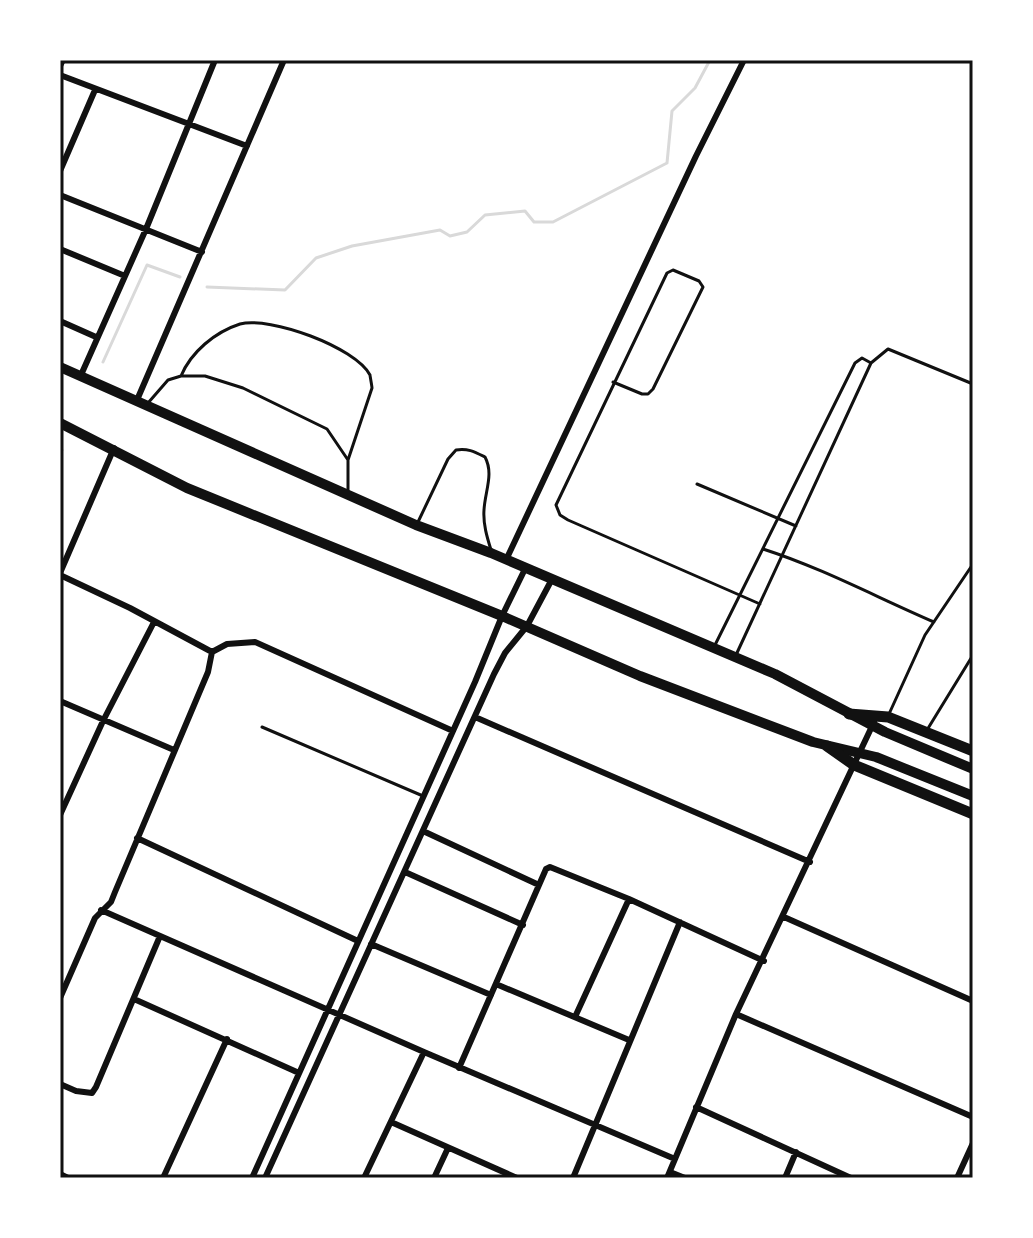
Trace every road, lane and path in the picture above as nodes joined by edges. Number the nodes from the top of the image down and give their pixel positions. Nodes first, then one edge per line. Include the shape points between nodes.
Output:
1 (63, 60) edge
2 (214, 60) edge
3 (284, 60) edge
4 (744, 60) edge
5 (60, 66) edge
6 (60, 75) edge
7 (95, 90) junction
8 (188, 125) junction
9 (247, 146) junction
10 (60, 171) edge
11 (60, 195) edge
12 (146, 229) junction
13 (60, 249) edge
14 (202, 252) junction
15 (125, 276) junction
16 (60, 321) edge
17 (96, 337) junction
18 (871, 363) junction
19 (60, 367) edge
20 (81, 375) junction
21 (181, 376) junction
22 (613, 382) junction
23 (973, 384) edge
24 (142, 402) junction
25 (60, 423) edge
26 (114, 448) junction
27 (348, 460) junction
28 (697, 484) dead end
29 (348, 494) junction
30 (778, 518) junction
31 (416, 525) junction
32 (796, 526) junction
33 (763, 549) junction
34 (491, 553) junction
35 (782, 555) junction
36 (506, 560) junction
37 (973, 564) edge
38 (525, 569) junction
39 (60, 574) edge
40 (551, 581) junction
41 (740, 595) junction
42 (760, 604) junction
43 (502, 616) junction
44 (154, 622) junction
45 (934, 622) junction
46 (527, 626) junction
47 (713, 648) junction
48 (212, 652) junction
49 (973, 656) edge
50 (736, 657) junction
51 (60, 701) edge
52 (849, 714) joint
53 (475, 717) junction
54 (879, 720) junction
55 (103, 721) junction
56 (262, 727) dead end
57 (453, 731) junction
58 (925, 732) junction
59 (827, 746) junction
60 (174, 750) junction
61 (973, 751) edge
62 (859, 752) junction
63 (854, 765) junction
64 (973, 769) edge
65 (423, 796) junction
66 (973, 796) edge
67 (973, 814) edge
68 (60, 815) edge
69 (423, 831) junction
70 (137, 838) junction
71 (810, 862) junction
72 (405, 872) junction
73 (539, 885) junction
74 (629, 899) junction
75 (101, 910) junction
76 (784, 917) junction
77 (680, 922) junction
78 (523, 925) junction
79 (160, 936) junction
80 (358, 941) junction
81 (371, 944) junction
82 (764, 961) junction
83 (496, 984) junction
84 (491, 995) junction
85 (60, 997) edge
86 (134, 999) junction
87 (973, 1001) edge
88 (328, 1010) junction
89 (736, 1014) junction
90 (341, 1015) junction
91 (575, 1017) junction
92 (227, 1039) junction
93 (629, 1040) junction
94 (424, 1052) junction
95 (459, 1068) junction
96 (299, 1073) junction
97 (60, 1084) edge
98 (696, 1107) junction
99 (973, 1117) edge
100 (391, 1122) junction
101 (593, 1126) junction
102 (973, 1143) edge
103 (448, 1148) junction
104 (796, 1152) junction
105 (675, 1159) junction
106 (60, 1174) edge
107 (501, 1175) edge
108 (669, 1175) edge
109 (68, 1178) edge
110 (163, 1178) edge
111 (252, 1178) edge
112 (265, 1178) edge
113 (364, 1178) edge
114 (434, 1178) edge
115 (517, 1178) edge
116 (573, 1178) edge
117 (685, 1178) edge
118 (785, 1178) edge
119 (851, 1178) edge
120 (957, 1178) edge

1 - 5 street
2 - 8 street
3 - 9 street
4 - 36 street
6 - 7 street
7 - 8 street
7 - 10 street
8 - 9 street
8 - 12 street
9 - 14 street
11 - 12 street
12 - 14 street
12 - 15 street
13 - 15 street
14 - 24 street
15 - 17 street
16 - 17 street
17 - 20 street
18 - 23 lane via 888,349
18 - 30 lane via 862,358 855,363
18 - 32 lane
19 - 20 main road
20 - 24 main road
21 - 24 lane
21 - 27 lane via 205,376 243,388 327,429
21 - 27 lane via 186,363 215,336 243,323 279,325 323,342 354,359 370,376 372,388
22 - 22 lane via 667,273 673,270 702,284 653,389 642,394
22 - 41 lane via 559,495 557,510 568,520
24 - 29 main road
25 - 26 main road
26 - 39 street
26 - 43 main road via 187,488
27 - 29 lane
28 - 30 lane
29 - 31 main road
30 - 32 lane
30 - 33 lane
31 - 34 main road
31 - 34 lane via 448,459 456,450 475,451 485,457 491,473 484,510
32 - 35 lane
33 - 35 lane
33 - 41 lane
34 - 36 main road
35 - 42 lane
35 - 45 lane
36 - 38 main road
37 - 45 lane
38 - 40 main road
38 - 43 street
39 - 44 street
40 - 46 street
40 - 47 main road
41 - 42 lane
41 - 47 lane
42 - 50 lane
43 - 46 main road
43 - 57 street
44 - 48 street
44 - 55 street
45 - 54 lane
46 - 53 street via 505,653
46 - 59 main road via 640,676
47 - 50 main road
48 - 57 street via 227,644 255,642
48 - 60 street
49 - 58 lane
50 - 52 main road
51 - 55 street
52 - 54 highway
53 - 69 street
53 - 71 street
54 - 58 highway
54 - 62 street
54 - 64 main road
55 - 60 street
55 - 68 street
56 - 65 lane
57 - 65 street
58 - 61 highway
59 - 62 main road
59 - 63 highway
60 - 70 street
62 - 63 street
62 - 66 main road
63 - 67 highway
63 - 71 street
65 - 80 street
69 - 72 street
69 - 73 street
70 - 75 street via 111,902
70 - 80 street
71 - 76 street
72 - 78 street
72 - 81 street
73 - 74 street via 550,867
73 - 78 street
74 - 77 street
74 - 91 street
75 - 79 street
75 - 85 street
76 - 82 street
76 - 87 street
77 - 82 street
77 - 93 street
78 - 83 street
79 - 86 street
79 - 88 street
80 - 88 street
81 - 84 street
81 - 90 street
82 - 89 street
83 - 84 street
83 - 91 street
84 - 95 street
86 - 92 street
86 - 97 street via 92,1093
88 - 90 street
88 - 96 street
89 - 98 street
89 - 99 street
90 - 94 street
90 - 112 street
91 - 93 street
92 - 96 street
92 - 110 street
93 - 101 street
94 - 95 street
94 - 100 street
95 - 101 street
96 - 111 street
98 - 104 street
98 - 105 street
100 - 103 street
100 - 113 street
101 - 105 street
101 - 116 street
102 - 120 street
103 - 107 street
103 - 114 street
104 - 118 street
104 - 119 street
105 - 108 street
106 - 109 street
107 - 115 street
108 - 117 street

